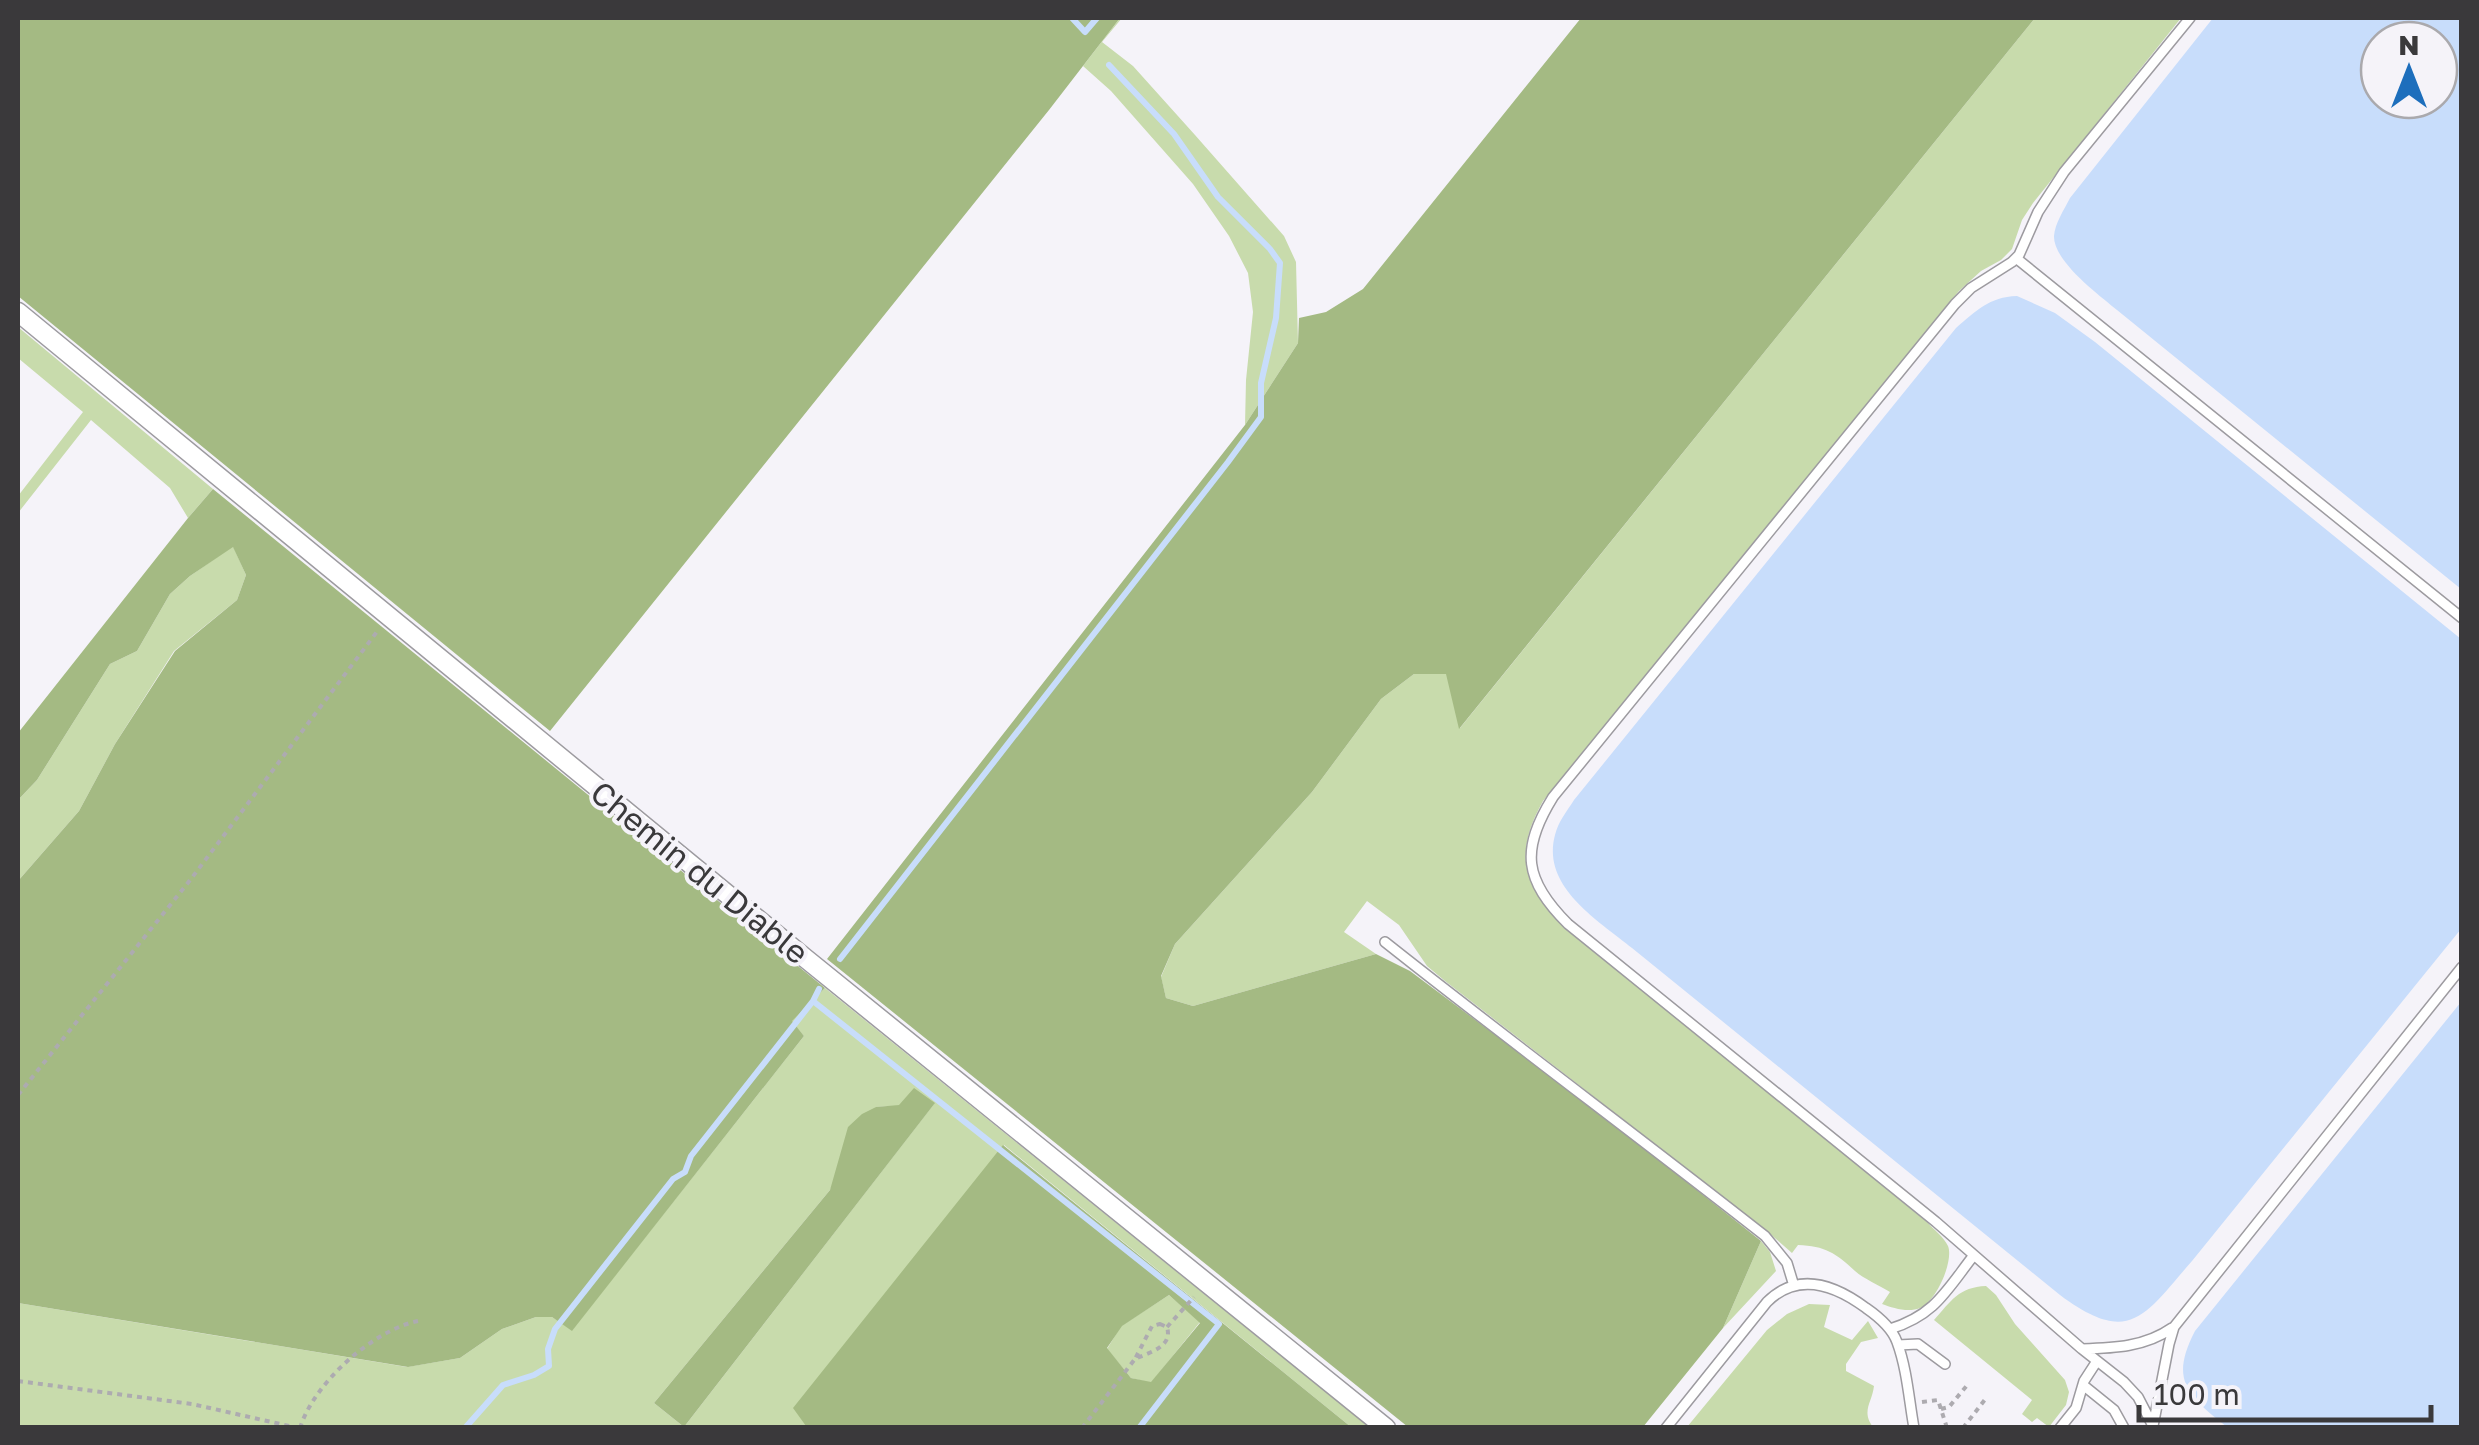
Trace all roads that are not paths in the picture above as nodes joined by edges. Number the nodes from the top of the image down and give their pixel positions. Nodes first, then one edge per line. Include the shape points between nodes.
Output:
1 (2190, 18) edge
2 (2016, 258) junction
3 (18, 312) edge
4 (2462, 618) edge
5 (1386, 942) dead end
6 (2462, 967) edge
7 (1974, 1256) junction
8 (1794, 1286) junction
9 (2174, 1327) junction
10 (1890, 1329) junction
11 (1898, 1345) junction
12 (2082, 1349) junction
13 (2097, 1361) junction
14 (1945, 1364) dead end
15 (2083, 1385) junction
16 (2152, 1427) edge
17 (1386, 1428) edge
18 (1666, 1428) edge
19 (1914, 1428) edge
20 (2060, 1428) edge
21 (2124, 1428) edge

1 - 2 lane via 2064,172
2 - 4 lane
2 - 7 lane via 1955,304 1553,797 1531,847 1541,893 1568,924
3 - 17 street, Chemin du Diable
5 - 8 lane via 1765,1236 1787,1263
6 - 9 lane
7 - 10 lane via 1925,1315
7 - 12 lane
8 - 10 lane via 1836,1289
8 - 18 lane via 1768,1302
9 - 12 lane via 2144,1343
9 - 16 lane
10 - 11 lane
11 - 14 lane via 1918,1344
11 - 19 lane
12 - 13 lane
13 - 15 lane
13 - 16 lane via 2138,1397
15 - 20 lane
15 - 21 lane via 2114,1410

